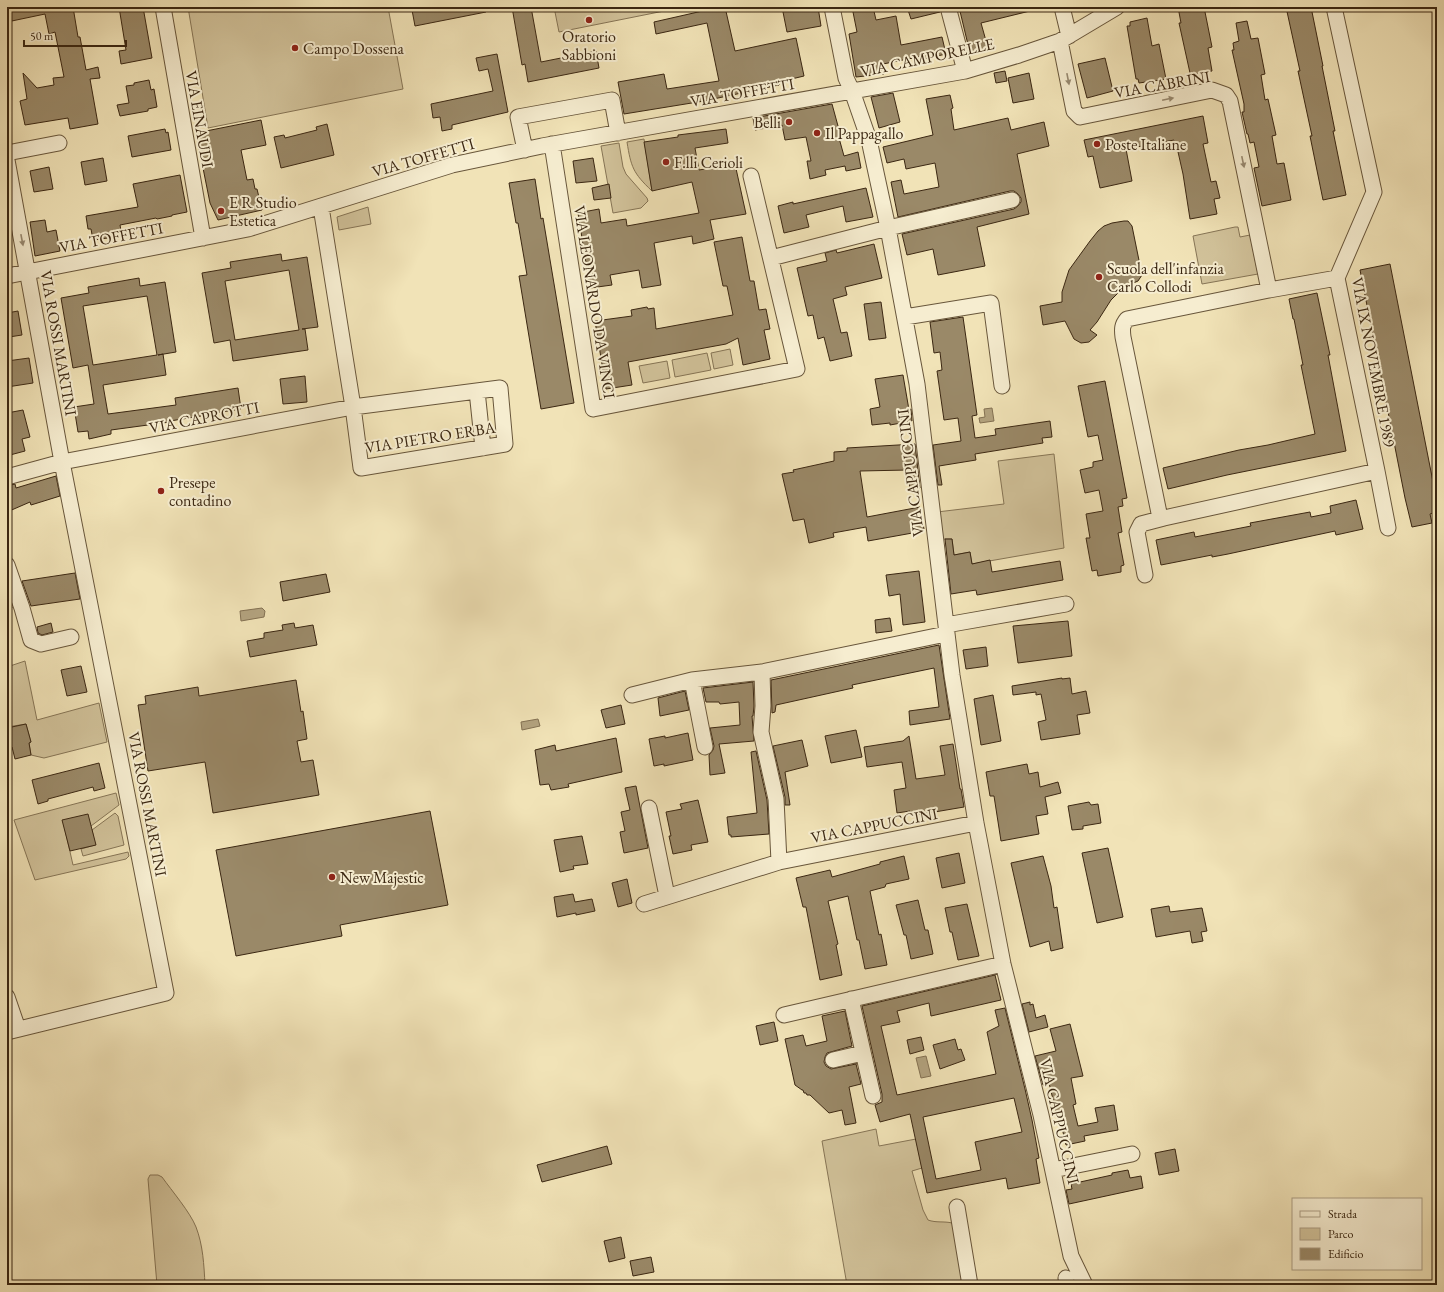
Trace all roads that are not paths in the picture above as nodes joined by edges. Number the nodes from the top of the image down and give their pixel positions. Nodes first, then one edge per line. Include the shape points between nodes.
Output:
1 (163, 7) edge
2 (832, 7) edge
3 (948, 7) edge
4 (1062, 7) edge
5 (1117, 7) edge
6 (1334, 7) edge
7 (1064, 38) junction
8 (965, 71) junction
9 (852, 91) junction
10 (618, 133) junction
11 (59, 143) dead end
12 (552, 144) junction
13 (525, 150) junction
14 (7, 153) edge
15 (7, 160) edge
16 (751, 176) dead end
17 (1012, 200) dead end
18 (321, 207) junction
19 (888, 228) junction
20 (203, 238) junction
21 (771, 258) junction
22 (28, 272) junction
23 (7, 276) edge
24 (1337, 278) junction
25 (1269, 290) junction
26 (905, 317) junction
27 (1002, 386) dead end
28 (477, 391) junction
29 (353, 407) junction
30 (483, 448) junction
31 (62, 462) junction
32 (1376, 471) junction
33 (7, 477) edge
34 (1164, 518) junction
35 (1388, 528) dead end
36 (8, 571) edge
37 (1145, 575) dead end
38 (1066, 604) dead end
39 (946, 630) junction
40 (71, 637) dead end
41 (762, 672) junction
42 (692, 680) junction
43 (632, 695) dead end
44 (705, 747) dead end
45 (649, 808) dead end
46 (976, 823) junction
47 (779, 862) junction
48 (667, 896) junction
49 (644, 904) dead end
50 (1003, 964) junction
51 (7, 997) edge
52 (850, 999) junction
53 (784, 1015) dead end
54 (12, 1031) edge
55 (863, 1053) junction
56 (834, 1060) dead end
57 (873, 1096) dead end
58 (1132, 1154) dead end
59 (1053, 1170) junction
60 (957, 1207) dead end
61 (970, 1285) edge
62 (1084, 1285) edge

1 - 20 street, VIA EINAUDI
2 - 9 street, VIA CAPPUCCINI via 846,78
3 - 8 street
4 - 7 street
5 - 7 street, VIA CAMPORELLE
6 - 24 street, VIA IX NOVEMBRE 1989 via 1374,192
7 - 8 street, VIA CAMPORELLE
7 -> 25 street, VIA CABRINI via 1074,111 1080,117 1212,90 1226,95 1230,100
8 - 9 street, VIA CAMPORELLE
9 - 10 street, VIA TOFFETTI
9 - 19 street, VIA CAPPUCCINI via 869,140
10 - 12 street, VIA TOFFETTI
10 - 13 street via 612,100 518,118
11 - 14 street
12 - 13 street, VIA TOFFETTI
12 - 21 street, VIA LEONARDO DA VINCI via 593,409 797,369
13 - 18 street, VIA TOFFETTI via 452,165
15 -> 22 street, VIA ROSSI MARTINI
16 - 21 street, VIA LEONARDO DA VINCI
17 - 19 street
18 - 20 street, VIA TOFFETTI via 248,229
18 - 29 street, VIA PIETRO ERBA
19 - 21 street
19 - 26 street, VIA CAPPUCCINI
20 - 22 street, VIA TOFFETTI
22 - 23 street, VIA TOFFETTI
22 - 31 street, VIA ROSSI MARTINI
24 - 25 street
24 - 32 street, VIA IX NOVEMBRE 1989
25 - 34 street via 1127,319 1123,324 1123,337 1158,508
26 - 27 street via 990,303
26 - 39 street, VIA CAPPUCCINI via 917,384
28 - 29 street, VIA PIETRO ERBA
28 - 30 street
28 - 30 street, VIA PIETRO ERBA via 500,388 505,444
29 - 30 street, VIA PIETRO ERBA via 361,468
29 - 31 street, VIA CAPROTTI
31 - 33 street
31 - 54 street, VIA ROSSI MARTINI via 166,993
32 - 34 street, VIA IX NOVEMBRE 1989
32 - 35 street, VIA IX NOVEMBRE 1989
34 - 37 street, VIA IX NOVEMBRE 1989 via 1145,522 1138,527
36 - 40 street via 31,640 41,644
38 - 39 street
39 - 41 street
39 - 46 street, VIA CAPPUCCINI
41 - 42 street
41 - 47 street via 761,732 776,799
42 - 43 street
42 - 44 street
45 - 48 street
46 - 47 street, VIA CAPPUCCINI
46 - 50 street, VIA CAPPUCCINI
47 - 48 street, VIA CAPPUCCINI
48 - 49 street, VIA CAPPUCCINI
50 - 52 street
50 - 59 street, VIA CAPPUCCINI
51 - 54 street
52 - 53 street
52 - 55 street
55 - 56 street
55 - 57 street
58 - 59 street
59 - 62 street, VIA CAPPUCCINI via 1071,1256
60 - 61 street

